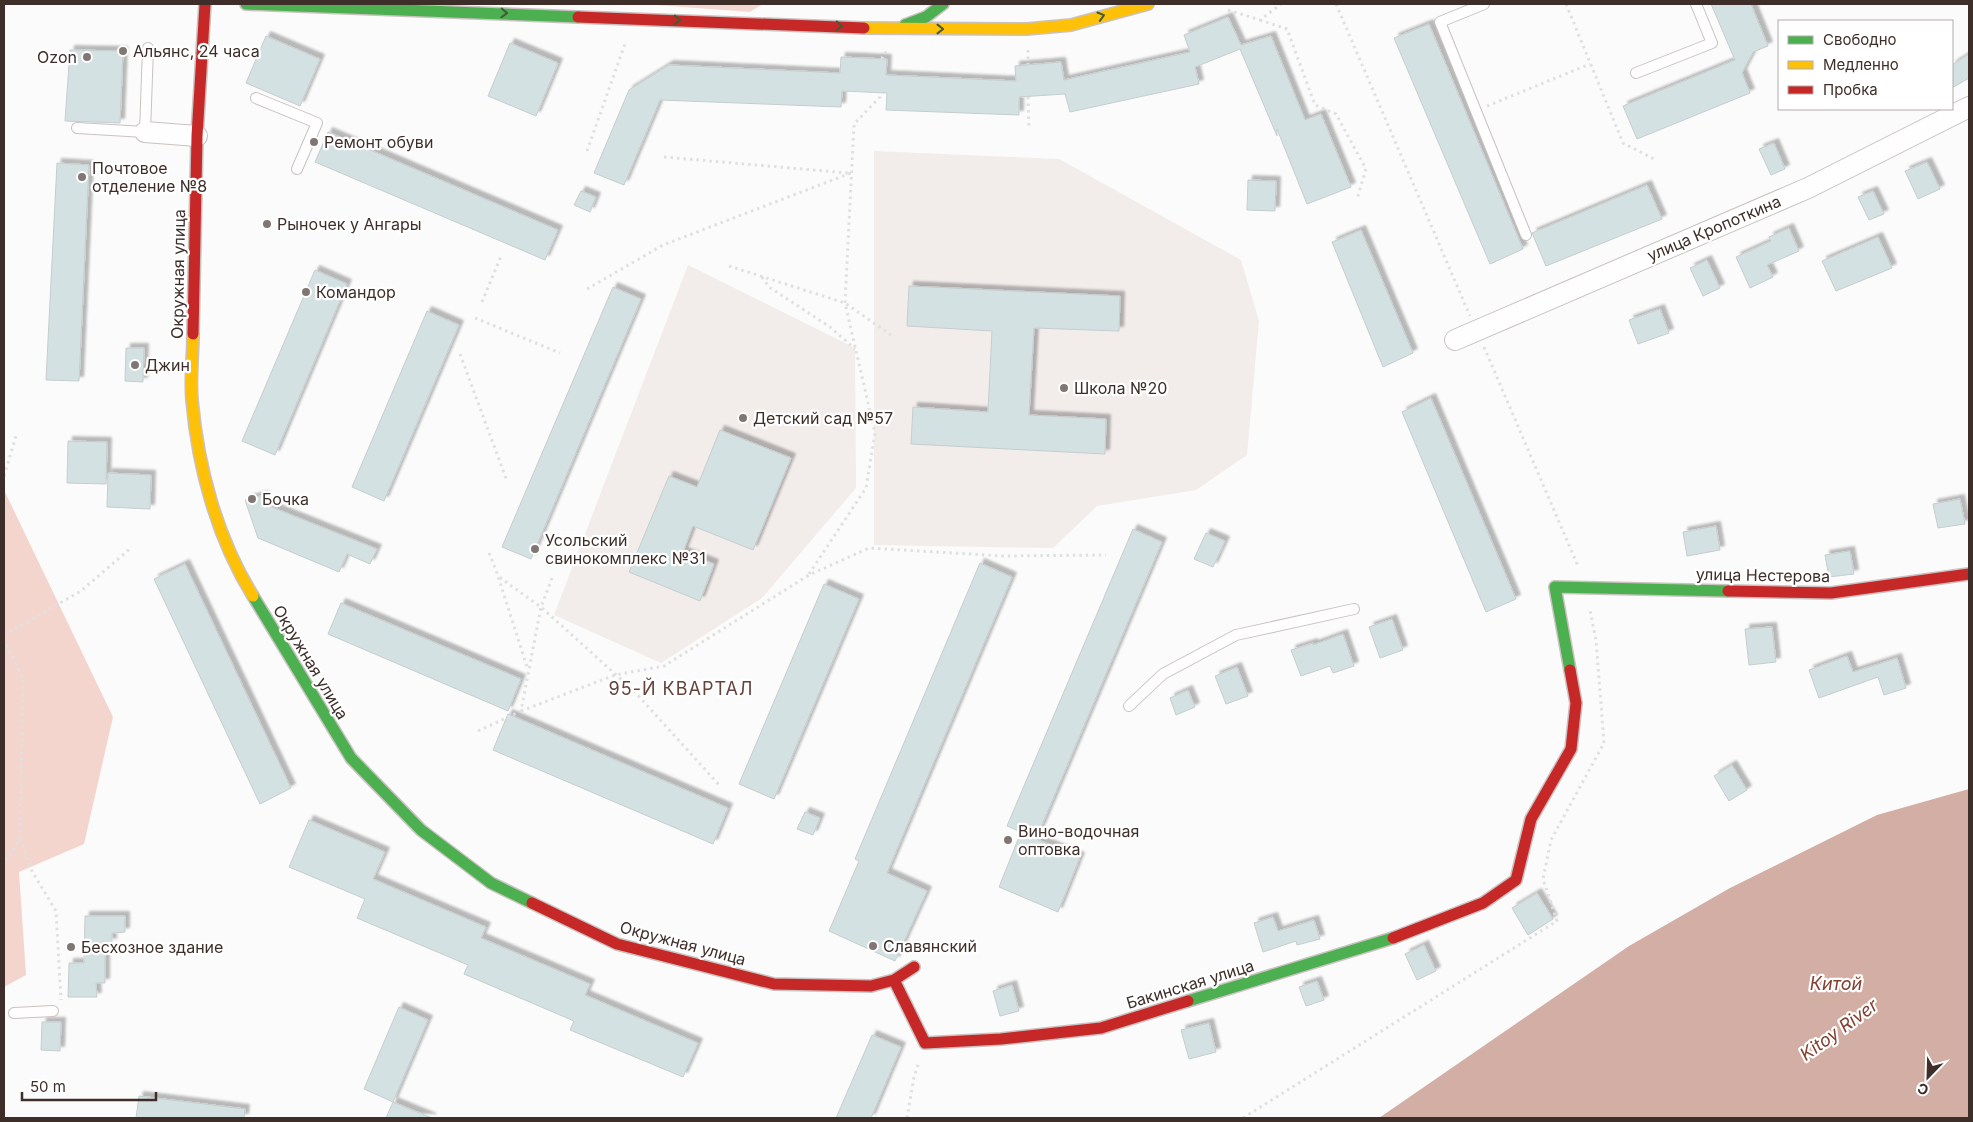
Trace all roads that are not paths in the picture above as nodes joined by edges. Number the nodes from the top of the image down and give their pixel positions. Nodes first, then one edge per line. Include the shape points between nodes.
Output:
1 (205, 4) edge
2 (246, 4) edge
3 (943, 4) edge
4 (1148, 4) edge
5 (1484, 4) edge
6 (1696, 4) edge
7 (617, 6) dead end
8 (606, 17) junction
9 (892, 29) junction
10 (148, 48) dead end
11 (1636, 74) dead end
12 (256, 98) dead end
13 (1969, 107) edge
14 (77, 128) dead end
15 (145, 132) junction
16 (197, 136) junction
17 (297, 169) dead end
18 (1526, 236) dead end
19 (1455, 340) dead end
20 (1969, 574) edge
21 (1354, 609) dead end
22 (1129, 706) dead end
23 (1516, 880) joint
24 (914, 967) dead end
25 (894, 980) junction
26 (53, 1011) road end
27 (14, 1013) dead end

1 - 16 street, Окружная улица
2 -> 8 street
3 - 9 street via 919,22
9 -> 4 street via 1027,29 1071,25
5 - 18 lane via 1440,22
6 - 11 lane via 1712,43
7 - 8 street
8 -> 9 street
10 - 15 lane
12 - 17 lane via 316,123
13 - 19 street, улица Кропоткина via 1808,188
14 - 15 lane
15 - 16 street
16 - 25 street, Окружная улица via 192,398 212,506 236,569 350,758 421,830 490,883 617,944 774,984 871,986
20 - 23 street, улица Нестерова via 1831,593 1555,587 1576,703 1571,749 1532,819
21 - 22 lane via 1236,635 1162,674
23 - 25 street, Бакинская улица via 1484,903 1379,943 1101,1028 925,1043
24 - 25 street
26 - 27 lane

